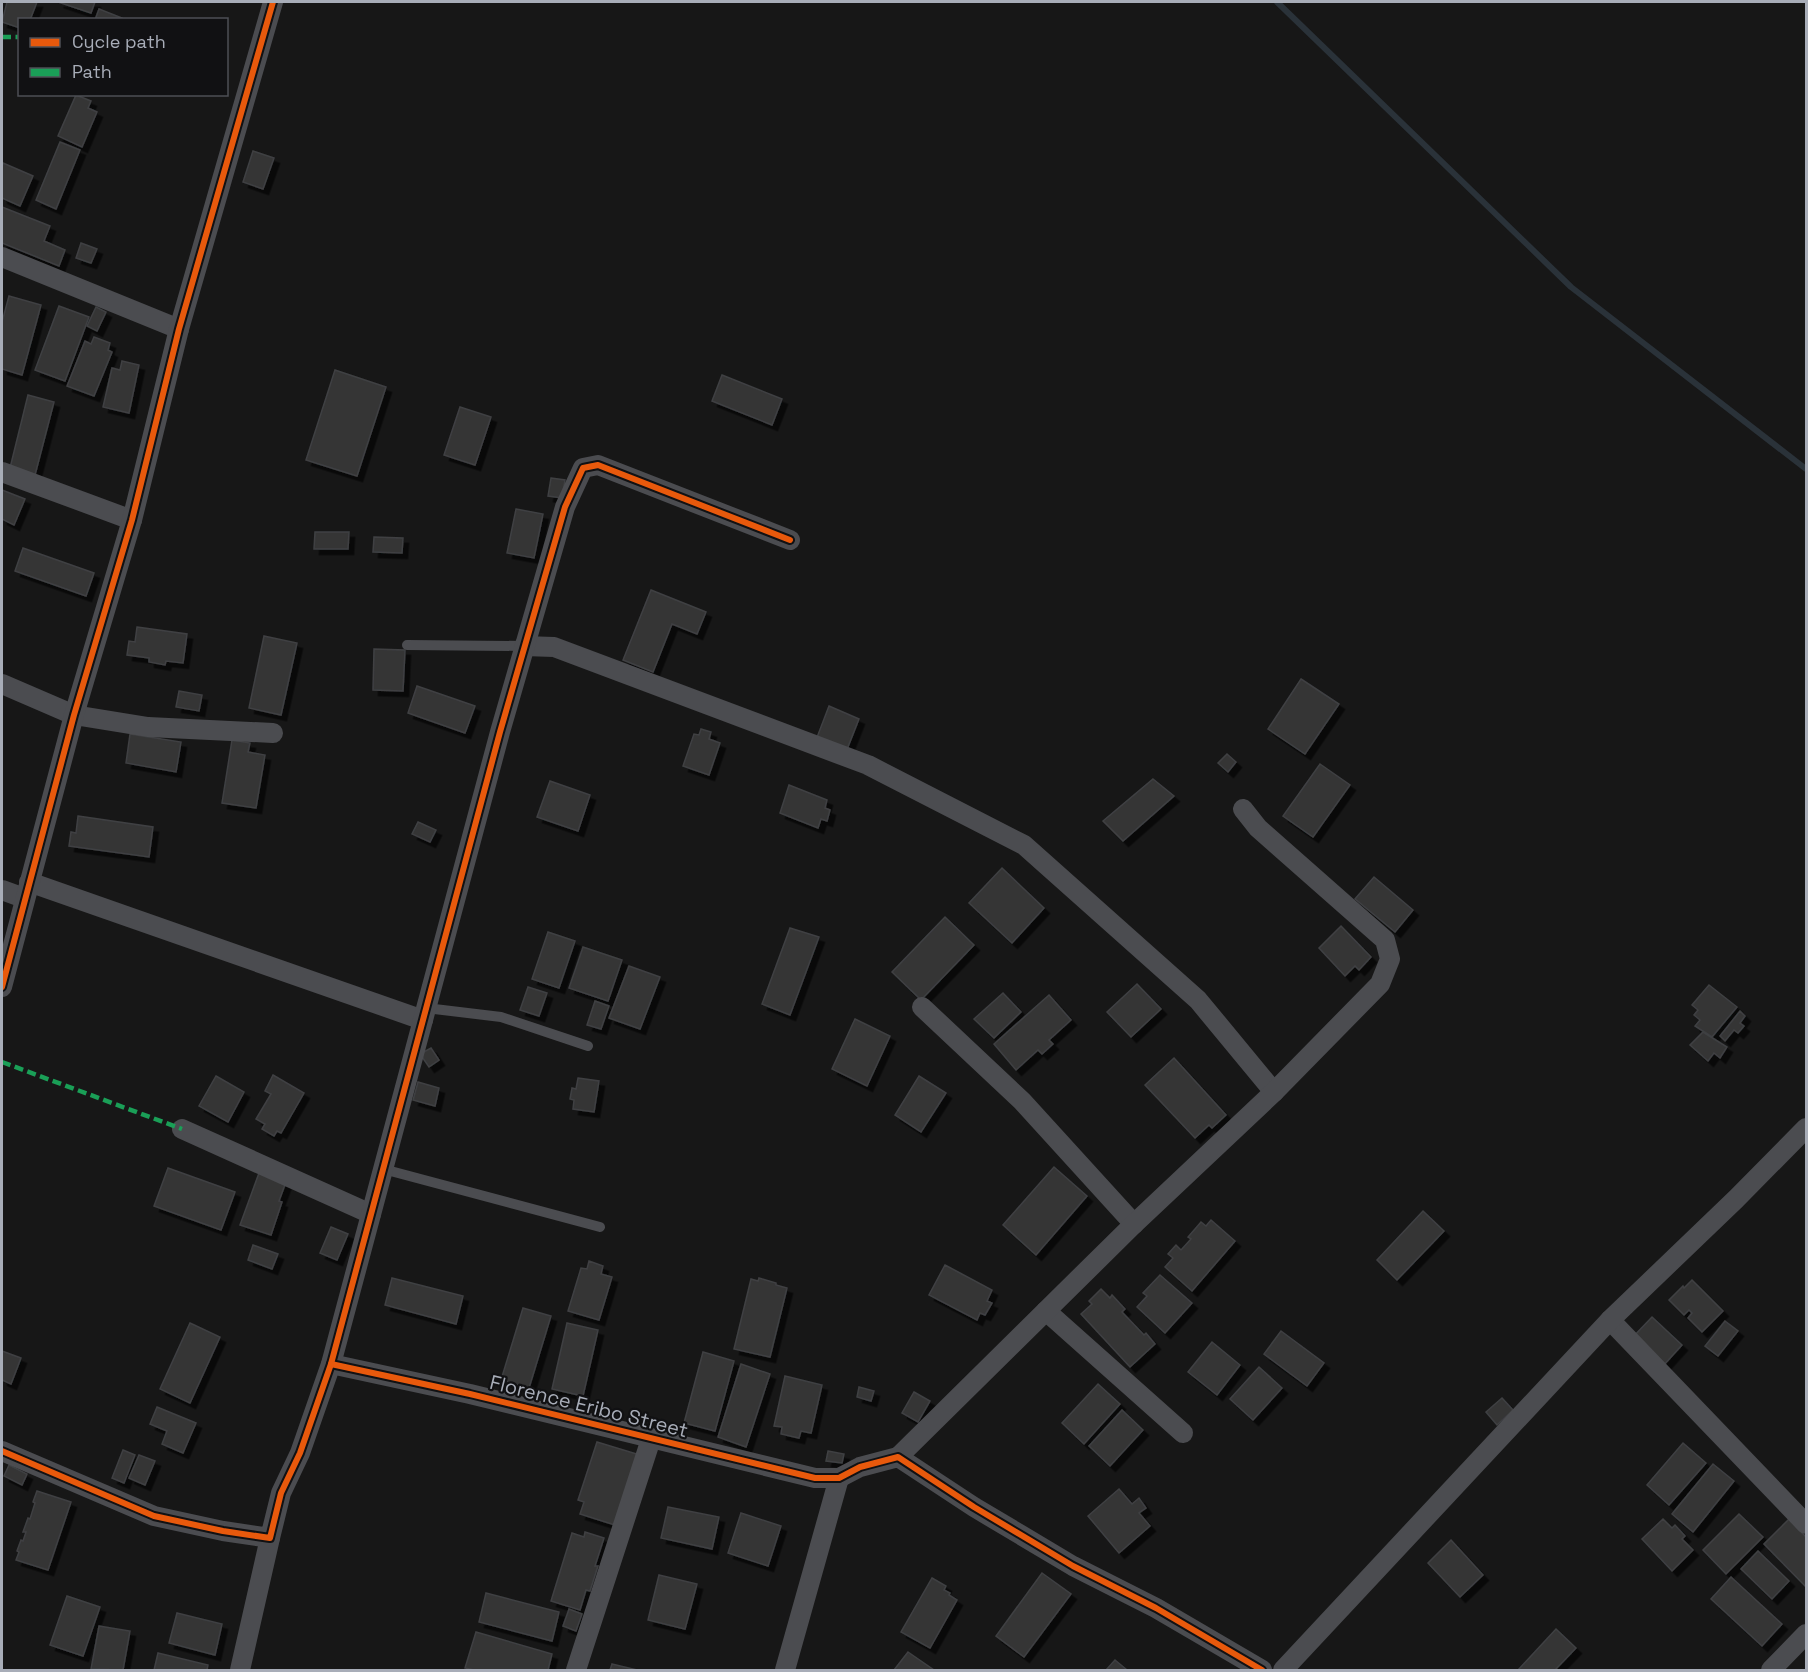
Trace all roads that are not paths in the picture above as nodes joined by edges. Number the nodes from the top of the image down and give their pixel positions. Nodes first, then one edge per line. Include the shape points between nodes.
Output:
1 (273, 2) edge
2 (2, 257) edge
3 (179, 329) junction
4 (2, 472) edge
5 (132, 520) junction
6 (790, 540) dead end
7 (407, 645) dead end
8 (525, 645) junction
9 (2, 684) edge
10 (74, 715) junction
11 (273, 733) dead end
12 (1243, 809) dead end
13 (2, 890) edge
14 (26, 890) junction
15 (2, 987) edge
16 (922, 1006) dead end
17 (425, 1014) junction
18 (588, 1046) dead end
19 (1274, 1092) junction
20 (1806, 1128) edge
21 (182, 1129) dead end
22 (383, 1169) junction
23 (371, 1214) junction
24 (1134, 1224) junction
25 (600, 1227) dead end
26 (1046, 1311) junction
27 (1610, 1320) junction
28 (332, 1364) junction
29 (1183, 1433) dead end
30 (651, 1439) junction
31 (2, 1451) edge
32 (898, 1457) junction
33 (839, 1478) junction
34 (1806, 1524) edge
35 (270, 1538) junction
36 (1806, 1634) edge
37 (240, 1671) edge
38 (576, 1671) edge
39 (786, 1671) edge
40 (1262, 1671) edge
41 (1283, 1671) edge
42 (1771, 1671) edge

1 - 3 street
2 - 3 street
3 - 5 street
4 - 5 street
5 - 10 street
6 - 8 street via 598,465 583,468 566,507
7 - 8 lane
8 - 17 street
8 - 19 street via 554,646 868,765 1024,845 1198,1000
9 - 10 street
10 - 11 street via 148,727
10 - 14 street
12 - 19 street via 1258,828 1385,940 1390,959 1380,984
13 - 14 street
14 - 15 street
14 - 17 street
16 - 24 street via 1022,1101
17 - 18 lane via 501,1017
17 - 22 street
19 - 24 street
20 - 27 street via 1737,1200
21 - 23 street
22 - 23 street
22 - 25 lane
23 - 28 street
24 - 26 street
26 - 29 street
26 - 32 street
27 - 34 street
27 - 41 street
28 - 30 street, Florence Eribo Street
28 - 35 street via 281,1493
30 - 33 street, Florence Eribo Street via 815,1478
30 - 38 street
31 - 35 street via 154,1516
32 - 33 street via 860,1467
32 - 40 street via 1073,1566 1156,1608
33 - 39 street
35 - 37 street
36 - 42 street

